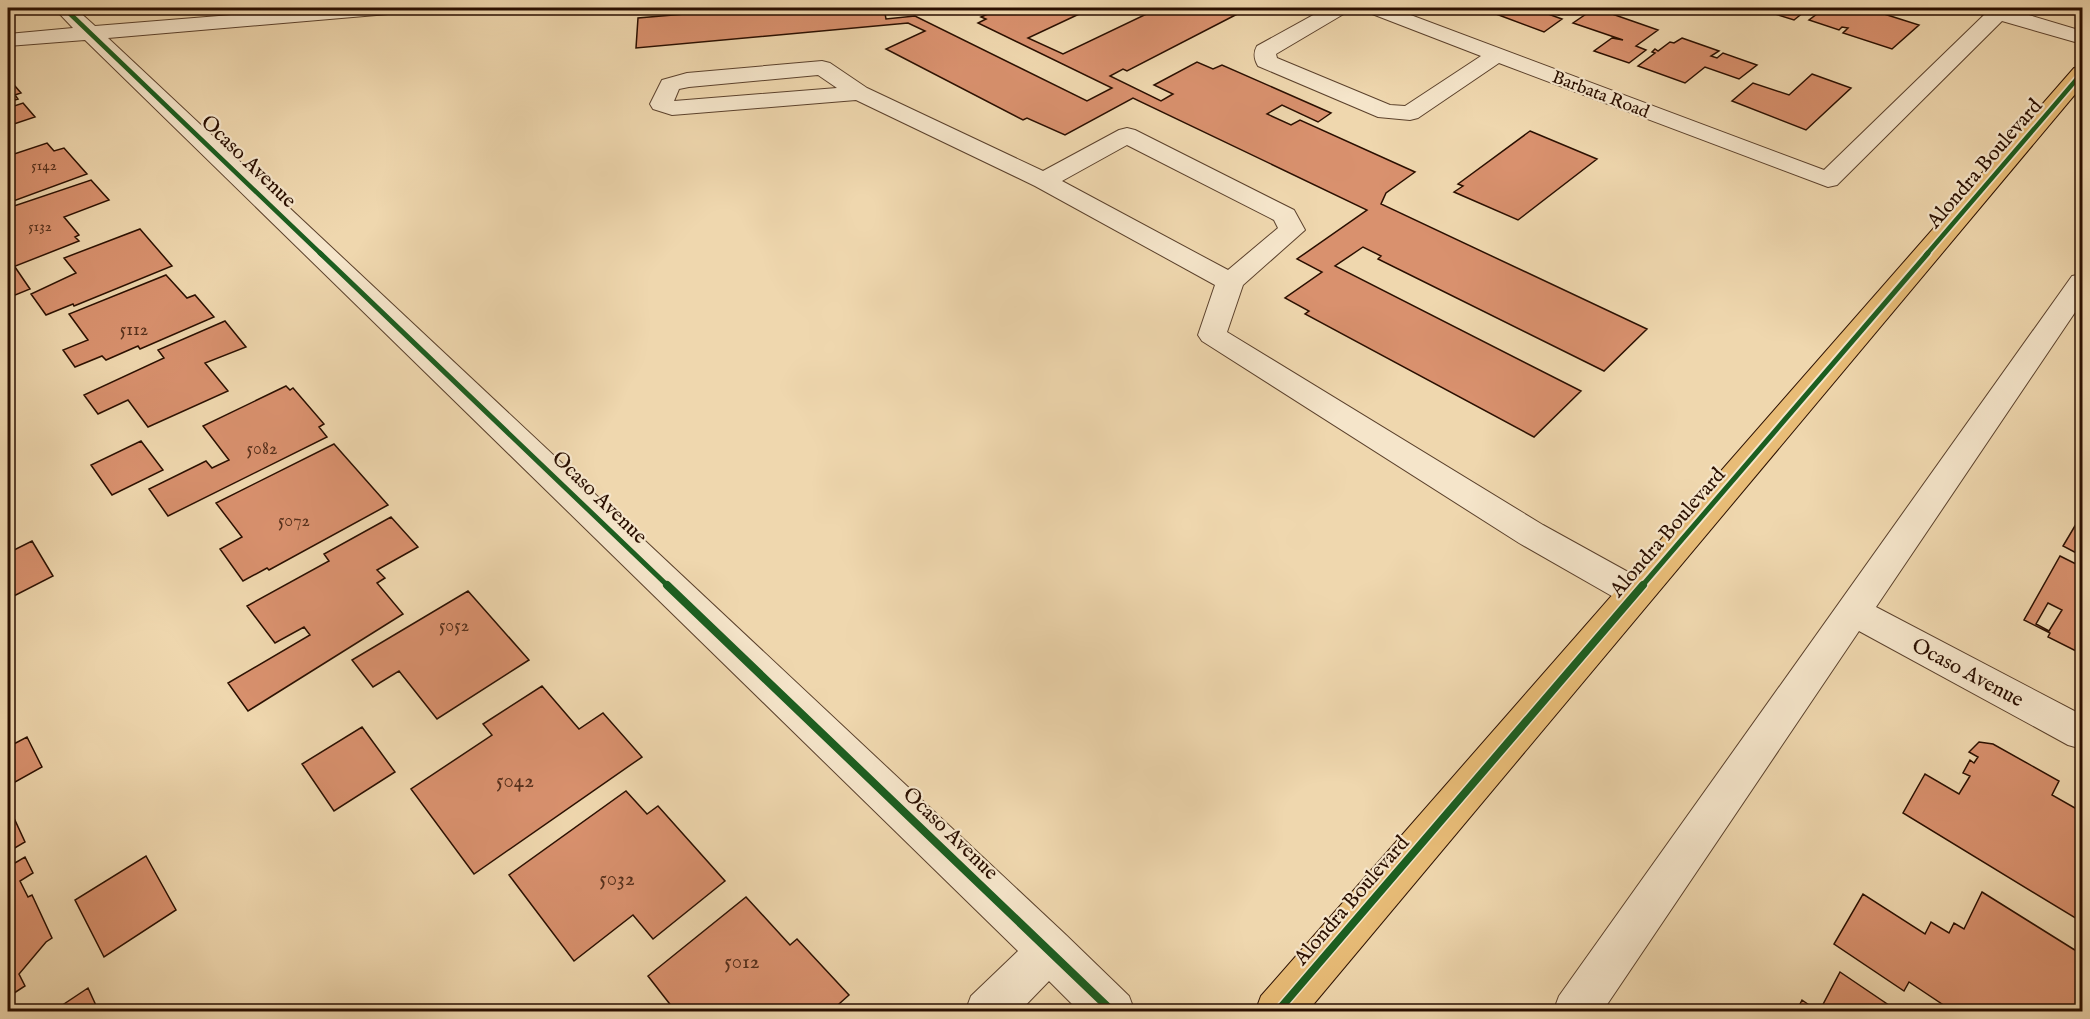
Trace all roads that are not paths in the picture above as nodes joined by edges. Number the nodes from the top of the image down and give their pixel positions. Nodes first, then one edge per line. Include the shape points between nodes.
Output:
1 (64, 8) edge
2 (388, 8) edge
3 (1340, 8) edge
4 (1374, 8) edge
5 (1994, 9) edge
6 (91, 32) junction
7 (2082, 38) edge
8 (8, 40) edge
9 (1498, 54) junction
10 (2082, 73) edge
11 (859, 93) junction
12 (1044, 181) junction
13 (1230, 282) junction
14 (2082, 282) edge
15 (1636, 593) junction
16 (1853, 611) junction
17 (2082, 733) edge
18 (1050, 950) junction
19 (987, 1011) edge
20 (1113, 1011) edge
21 (1277, 1011) edge
22 (1575, 1011) edge

1 - 6 street, Ocaso Avenue
2 - 6 street
3 - 9 street via 1265,51 1266,61 1386,112 1410,113
4 - 9 street, Barbata Road
5 - 7 street
5 - 9 street, Barbata Road via 1828,180
6 - 8 street
6 - 18 street, Ocaso Avenue
10 - 15 main road, Alondra Boulevard
11 - 11 street via 822,68 687,80 670,85 661,104 672,108
11 - 12 street
12 - 13 street
12 - 13 street via 1127,135 1286,215 1293,231
13 - 15 street via 1212,335 1531,534
14 - 16 street
15 - 21 main road, Alondra Boulevard
16 - 17 street, Ocaso Avenue
16 - 22 street
18 - 19 street
18 - 20 street, Ocaso Avenue

